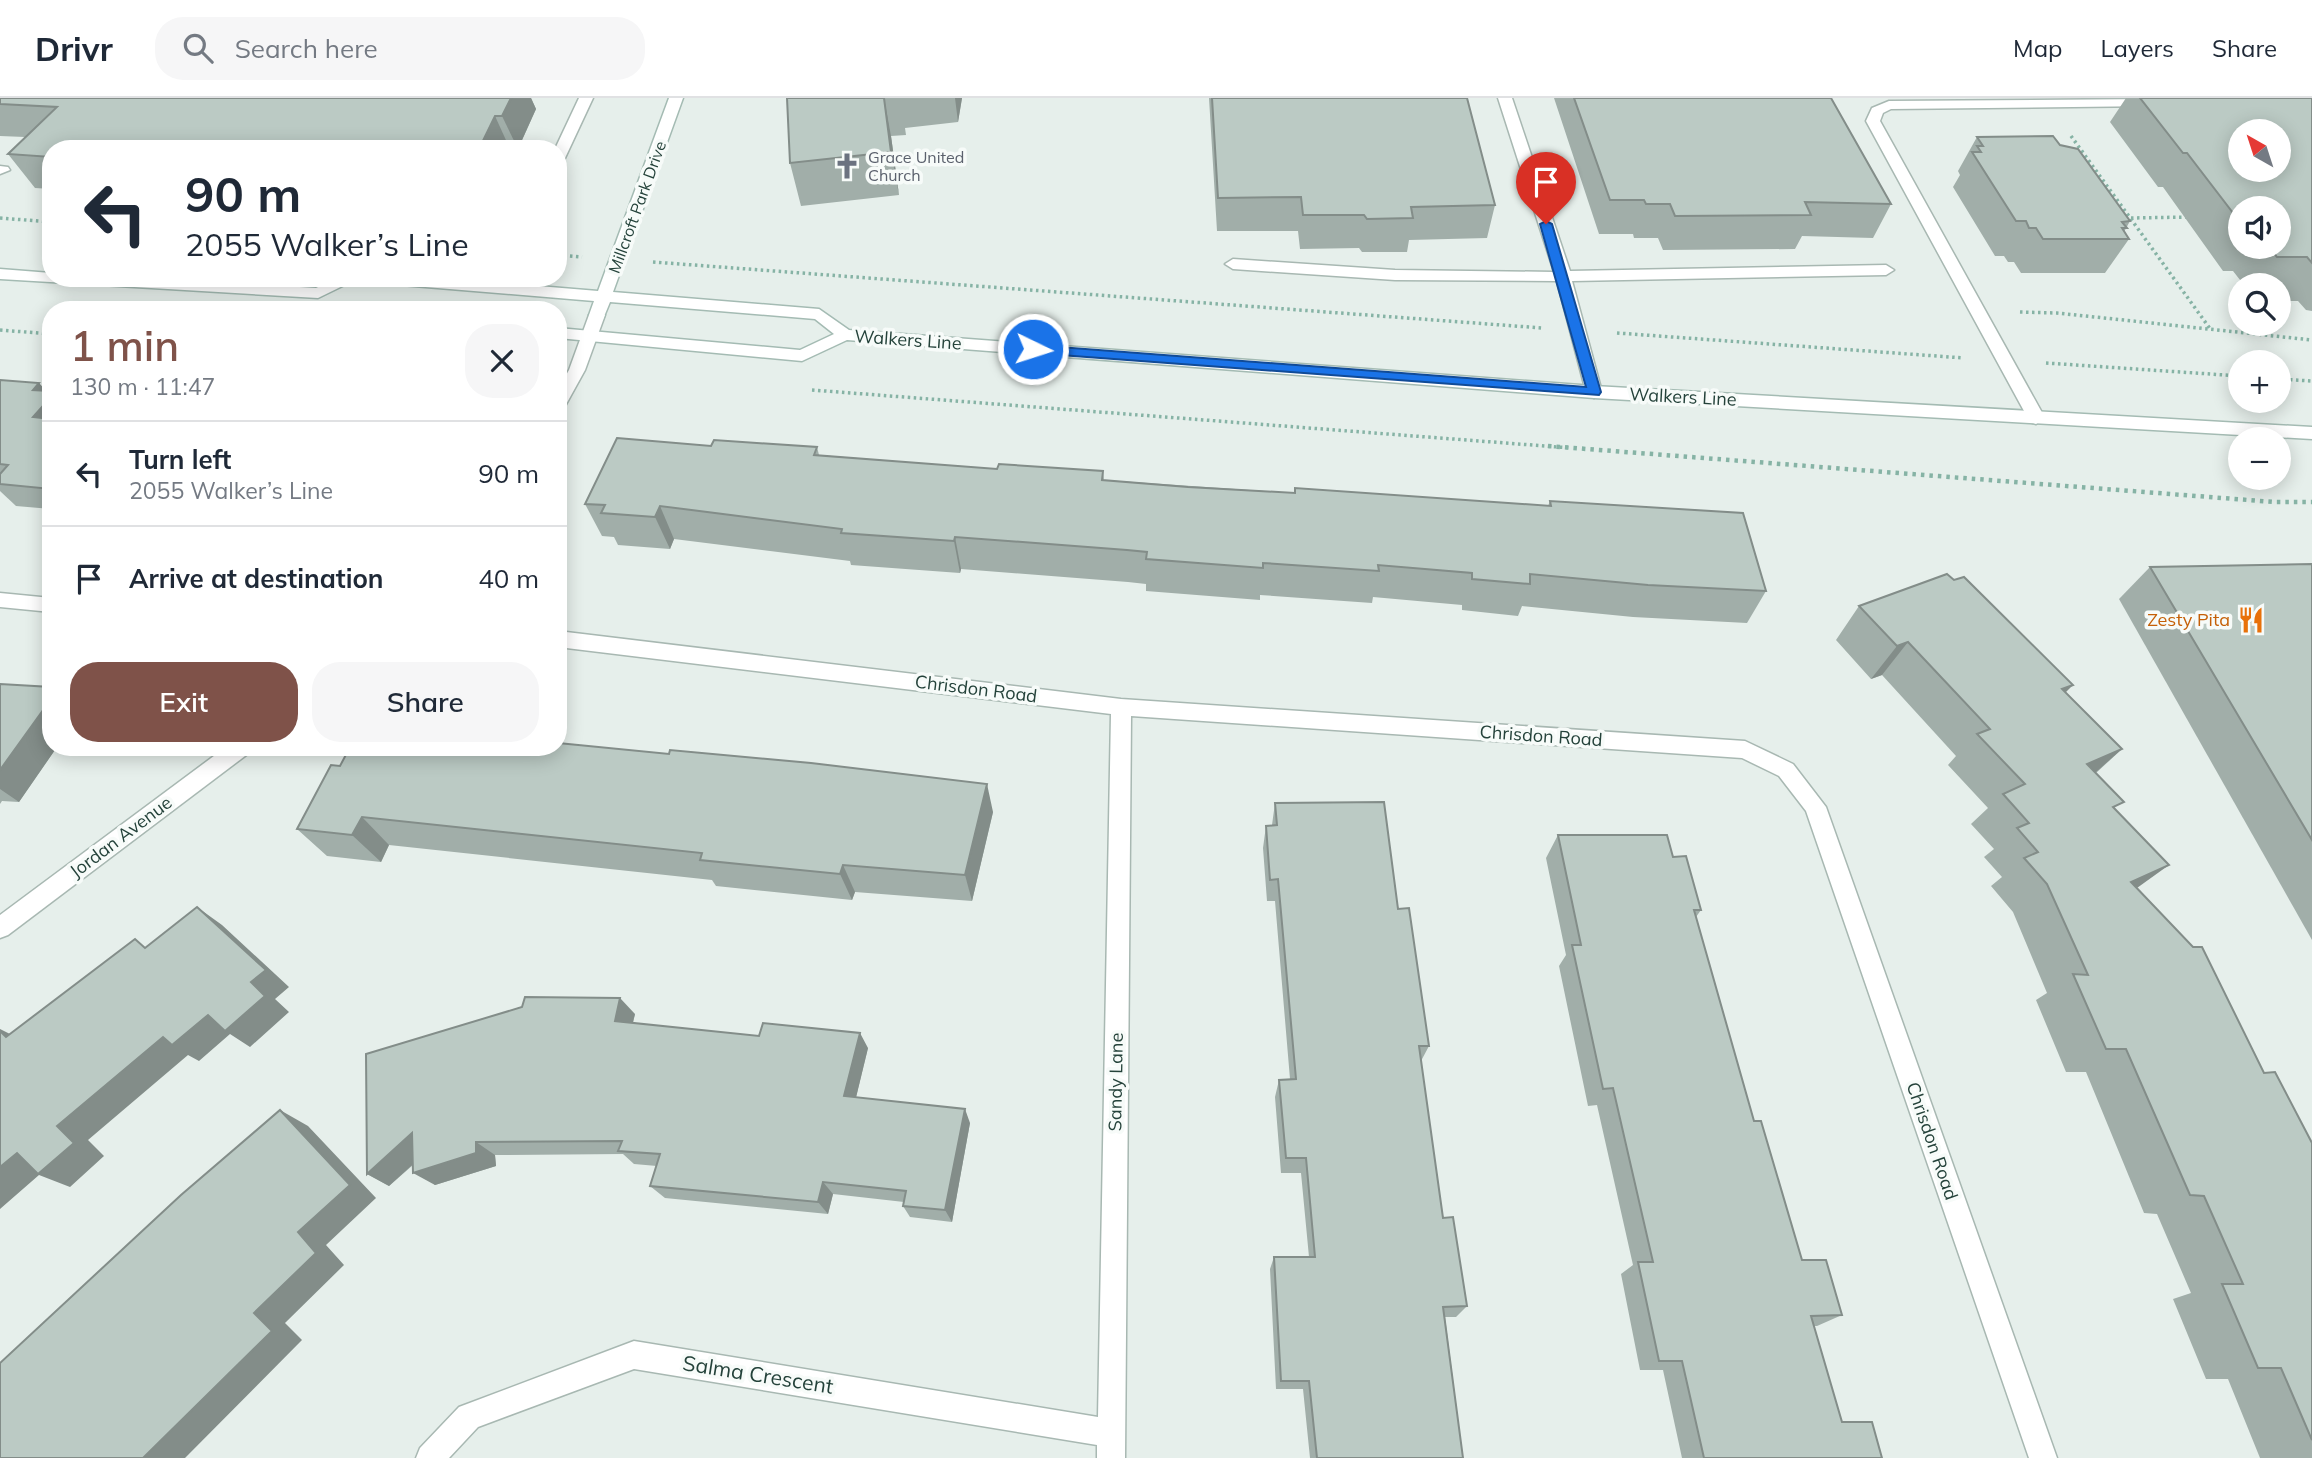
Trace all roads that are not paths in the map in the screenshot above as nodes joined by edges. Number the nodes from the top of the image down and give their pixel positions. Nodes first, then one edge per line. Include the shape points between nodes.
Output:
1 (586, 98) edge
2 (676, 98) edge
3 (1505, 98) edge
4 (2169, 103) edge
5 (566, 140) edge
6 (1233, 264) dead end
7 (1886, 270) dead end
8 (0, 274) edge
9 (1563, 275) junction
10 (42, 277) edge
11 (214, 287) edge
12 (331, 287) edge
13 (491, 287) edge
14 (318, 293) junction
15 (605, 296) junction
16 (322, 301) edge
17 (567, 335) edge
18 (845, 335) junction
19 (590, 336) junction
20 (567, 388) edge
21 (1594, 392) junction
22 (2036, 418) junction
23 (2312, 433) edge
24 (0, 600) edge
25 (42, 604) edge
26 (567, 640) edge
27 (1121, 707) junction
28 (230, 756) edge
29 (0, 928) edge
30 (1111, 1446) edge
31 (430, 1458) edge
32 (2043, 1458) edge

1 - 5 street
2 - 15 street, Millcroft Park Drive
3 - 9 street
4 - 22 street via 1889,105 1877,111 1873,121
6 - 9 street via 1312,272
7 - 9 street
8 - 10 street
9 - 21 street
11 - 14 street
12 - 14 street
13 - 15 street, Walkers Line
14 - 16 street
15 - 18 street, Walkers Line via 819,314
15 - 19 street, Millcroft Park Drive
17 - 19 street, Walkers Line
18 - 19 street, Walkers Line via 803,356
18 - 21 street, Walkers Line
19 - 20 street
21 - 22 street, Walkers Line
22 - 23 street, Walkers Line
24 - 25 street
26 - 27 street, Chrisdon Road
27 - 30 street, Sandy Lane
27 - 32 street, Chrisdon Road via 1745,750 1786,770 1815,807
28 - 29 street, Jordan Avenue
30 - 31 street, Salma Crescent via 634,1355 469,1417

